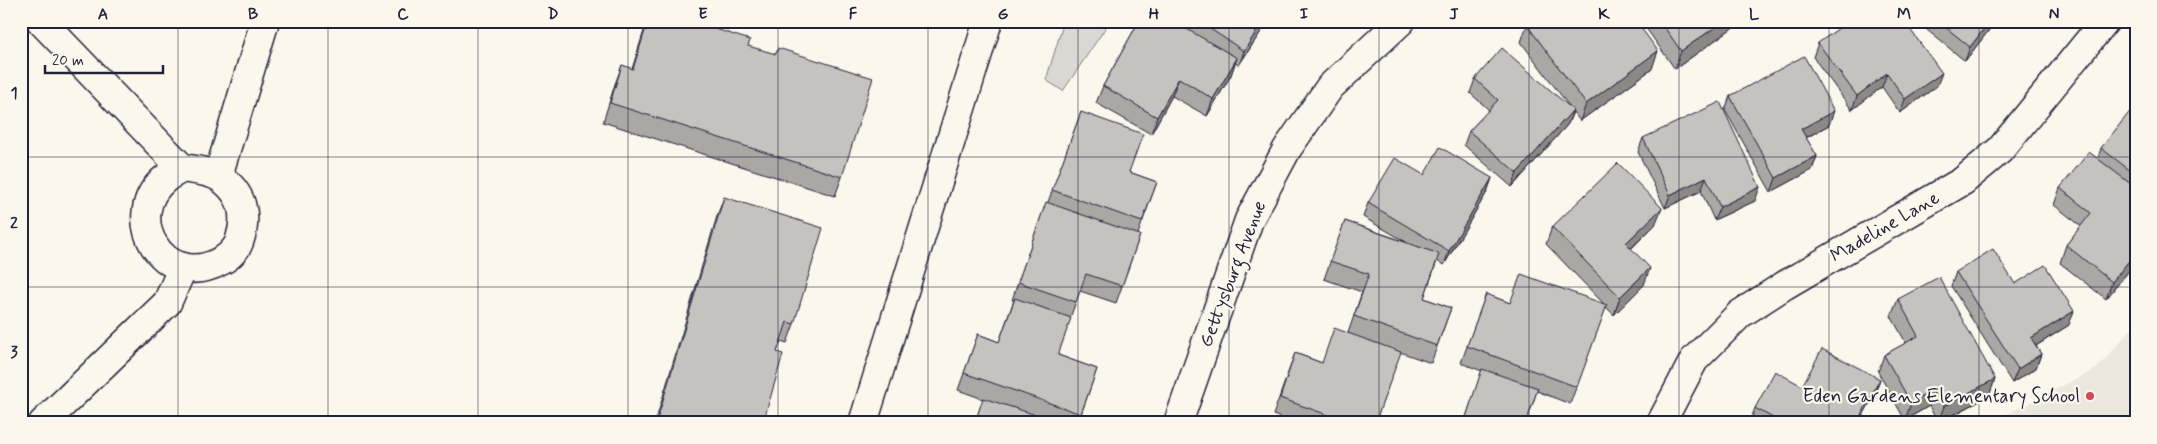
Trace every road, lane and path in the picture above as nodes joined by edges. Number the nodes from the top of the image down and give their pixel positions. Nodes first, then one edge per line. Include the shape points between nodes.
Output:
1 (41, 21) edge
2 (265, 21) edge
3 (988, 21) edge
4 (1401, 21) edge
5 (2106, 21) edge
6 (182, 168) junction
7 (218, 176) junction
8 (183, 267) junction
9 (43, 423) edge
10 (863, 423) edge
11 (1178, 423) edge
12 (1661, 423) edge

1 - 6 street
2 - 7 street
3 - 10 street
4 - 11 street, Gettysburg Avenue via 1330,87 1287,149 1249,220
5 - 12 street, Madeline Lane via 2000,150 1962,181 1740,314 1694,360
6 - 7 street
6 - 8 street via 165,179 151,197 146,216 148,235 158,252 172,264
7 - 8 street via 233,188 242,205 245,224 239,243 227,258 210,267
8 - 9 street via 167,303

